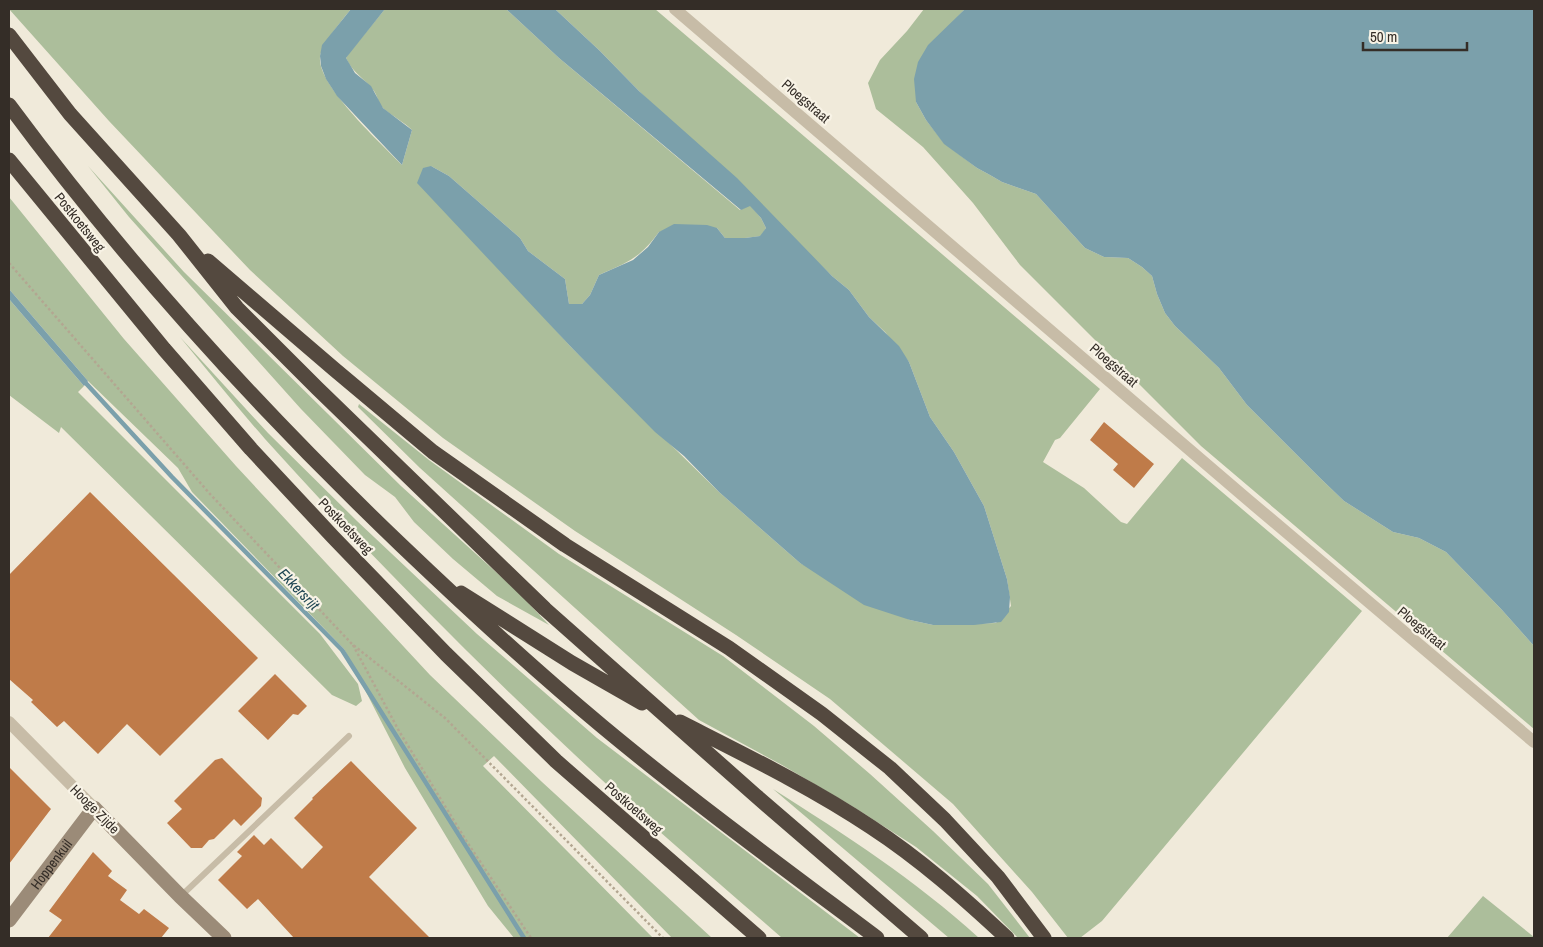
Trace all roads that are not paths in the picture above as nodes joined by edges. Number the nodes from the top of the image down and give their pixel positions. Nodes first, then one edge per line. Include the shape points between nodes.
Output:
1 (676, 9) edge
2 (9, 35) edge
3 (9, 105) edge
4 (9, 160) edge
5 (179, 235) junction
6 (432, 574) junction
7 (9, 722) edge
8 (350, 736) dead end
9 (1534, 742) edge
10 (94, 808) junction
11 (693, 881) junction
12 (180, 896) junction
13 (9, 920) edge
14 (224, 938) edge
15 (744, 938) edge
16 (759, 938) edge
17 (877, 938) edge
18 (921, 938) edge
19 (1007, 938) edge
20 (1044, 938) edge

1 - 9 street, Ploegstraat
2 - 5 highway via 70,114
3 - 6 highway, Postkoetsweg via 104,227 189,327 296,442
4 - 11 highway, Postkoetsweg via 164,350 340,544 556,761
5 - 18 highway via 237,308 545,610
5 - 20 highway via 433,452 565,545 729,648 822,714 890,768 998,877
6 - 17 highway, Postkoetsweg via 484,624 602,726
6 - 19 highway, Postkoetsweg via 627,695 817,794 871,827 935,874
7 - 10 street, Hooge Zijde
8 - 12 lane
10 - 12 street, Hooge Zijde
10 - 13 street, Hoppenkuil
11 - 15 highway, Postkoetsweg
11 - 16 highway, Postkoetsweg
12 - 14 street, Hooge Zijde

